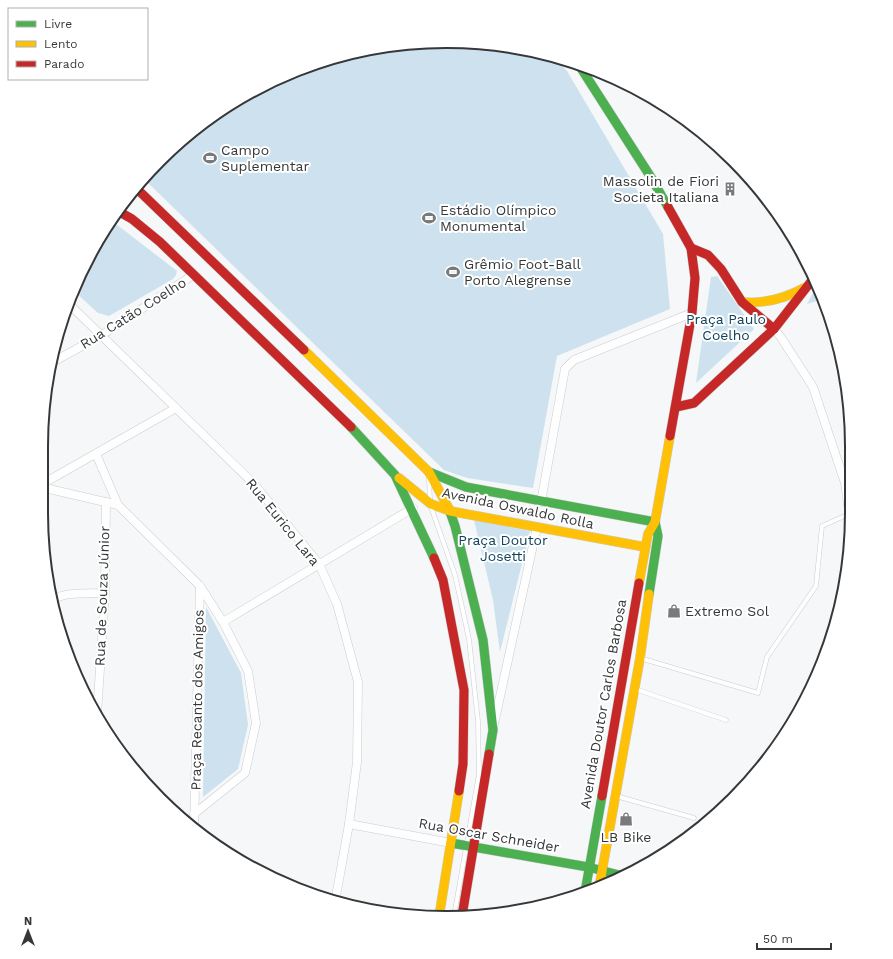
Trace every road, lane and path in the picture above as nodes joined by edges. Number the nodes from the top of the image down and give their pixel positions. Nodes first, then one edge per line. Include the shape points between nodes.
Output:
1 (582, 72) edge
2 (140, 192) edge
3 (123, 214) edge
4 (691, 248) junction
5 (193, 275) junction
6 (810, 283) edge
7 (810, 284) edge
8 (742, 302) junction
9 (73, 308) edge
10 (692, 313) junction
11 (774, 329) junction
12 (102, 335) junction
13 (58, 359) edge
14 (676, 407) junction
15 (176, 408) junction
16 (96, 454) junction
17 (428, 472) junction
18 (395, 475) junction
19 (48, 480) edge
20 (845, 483) edge
21 (48, 489) edge
22 (106, 502) junction
23 (541, 502) junction
24 (430, 504) junction
25 (118, 505) junction
26 (413, 508) junction
27 (450, 511) junction
28 (845, 516) edge
29 (655, 522) junction
30 (537, 528) junction
31 (645, 547) junction
32 (319, 564) junction
33 (200, 586) junction
34 (105, 594) junction
35 (57, 596) edge
36 (223, 622) junction
37 (640, 658) junction
38 (634, 689) junction
39 (98, 705) edge
40 (726, 720) dead end
41 (493, 730) junction
42 (479, 774) junction
43 (616, 796) junction
44 (194, 814) junction
45 (694, 818) dead end
46 (194, 820) edge
47 (349, 824) junction
48 (451, 843) junction
49 (470, 846) junction
50 (588, 867) junction
51 (603, 870) junction
52 (615, 874) edge
53 (601, 880) edge
54 (585, 886) edge
55 (336, 895) edge
56 (463, 910) edge
57 (440, 911) edge
58 (455, 911) edge

1 - 4 street, Avenida Doutor Carlos Barbosa via 652,179
2 - 17 street
3 - 5 street via 160,242
4 - 8 street via 708,255
4 - 10 street, Avenida Doutor Carlos Barbosa via 695,278
5 - 12 street, Rua Catão Coelho
5 - 18 street via 341,416
6 - 8 street via 793,295 768,303
7 - 11 street
8 - 11 street
9 - 12 street, Rua Eurico Lara
10 - 14 street, Avenida Doutor Carlos Barbosa
10 - 23 street via 574,360 565,369
11 - 14 street via 694,403
11 - 20 street via 813,386
12 - 13 street, Rua Catão Coelho
12 - 15 street, Rua Eurico Lara
14 - 29 street, Avenida Doutor Carlos Barbosa
15 - 16 street
15 - 32 street, Rua Eurico Lara via 254,484
16 - 19 street
16 - 25 street
17 - 23 street, Avenida Oswaldo Rolla via 466,487
17 - 24 lane
17 - 27 street
18 - 24 street, Avenida Oswaldo Rolla
18 - 26 street
21 - 22 street
22 - 25 street
22 - 34 street, Rua de Souza Júnior
23 - 29 street, Avenida Oswaldo Rolla
24 - 27 street, Avenida Oswaldo Rolla
24 - 42 lane via 455,575 469,640 478,722
25 - 33 street
26 - 32 street
26 - 48 street via 443,580 464,690 463,764
27 - 30 street, Avenida Oswaldo Rolla
27 - 41 street via 483,640
28 - 37 lane via 822,526 816,586 767,657 758,693
29 - 31 street, Avenida Doutor Carlos Barbosa via 648,534
29 - 37 street, Avenida Doutor Carlos Barbosa via 658,536
30 - 31 street, Avenida Oswaldo Rolla
30 - 41 street
31 - 50 street, Avenida Doutor Carlos Barbosa
32 - 36 street
32 - 47 street, Rua Eurico Lara via 337,604 358,682 357,762
33 - 36 street
33 - 44 street, Praça Recanto dos Amigos
34 - 35 street
34 - 39 street, Rua de Souza Júnior
36 - 44 street via 248,671 256,723 245,773
37 - 38 street, Avenida Doutor Carlos Barbosa
38 - 40 lane
38 - 43 street, Avenida Doutor Carlos Barbosa
41 - 42 lane
41 - 49 street
42 - 49 lane
43 - 45 lane
43 - 51 street, Avenida Doutor Carlos Barbosa
44 - 46 street, Praça Recanto dos Amigos
47 - 48 street, Rua Oscar Schneider
47 - 55 street, Rua Eurico Lara
48 - 49 street, Rua Oscar Schneider
48 - 57 street
49 - 50 street, Rua Oscar Schneider
49 - 56 street
49 - 58 lane
50 - 51 street, Rua Oscar Schneider
50 - 54 street, Avenida Doutor Carlos Barbosa
51 - 52 street, Rua Oscar Schneider
51 - 53 street, Avenida Doutor Carlos Barbosa

